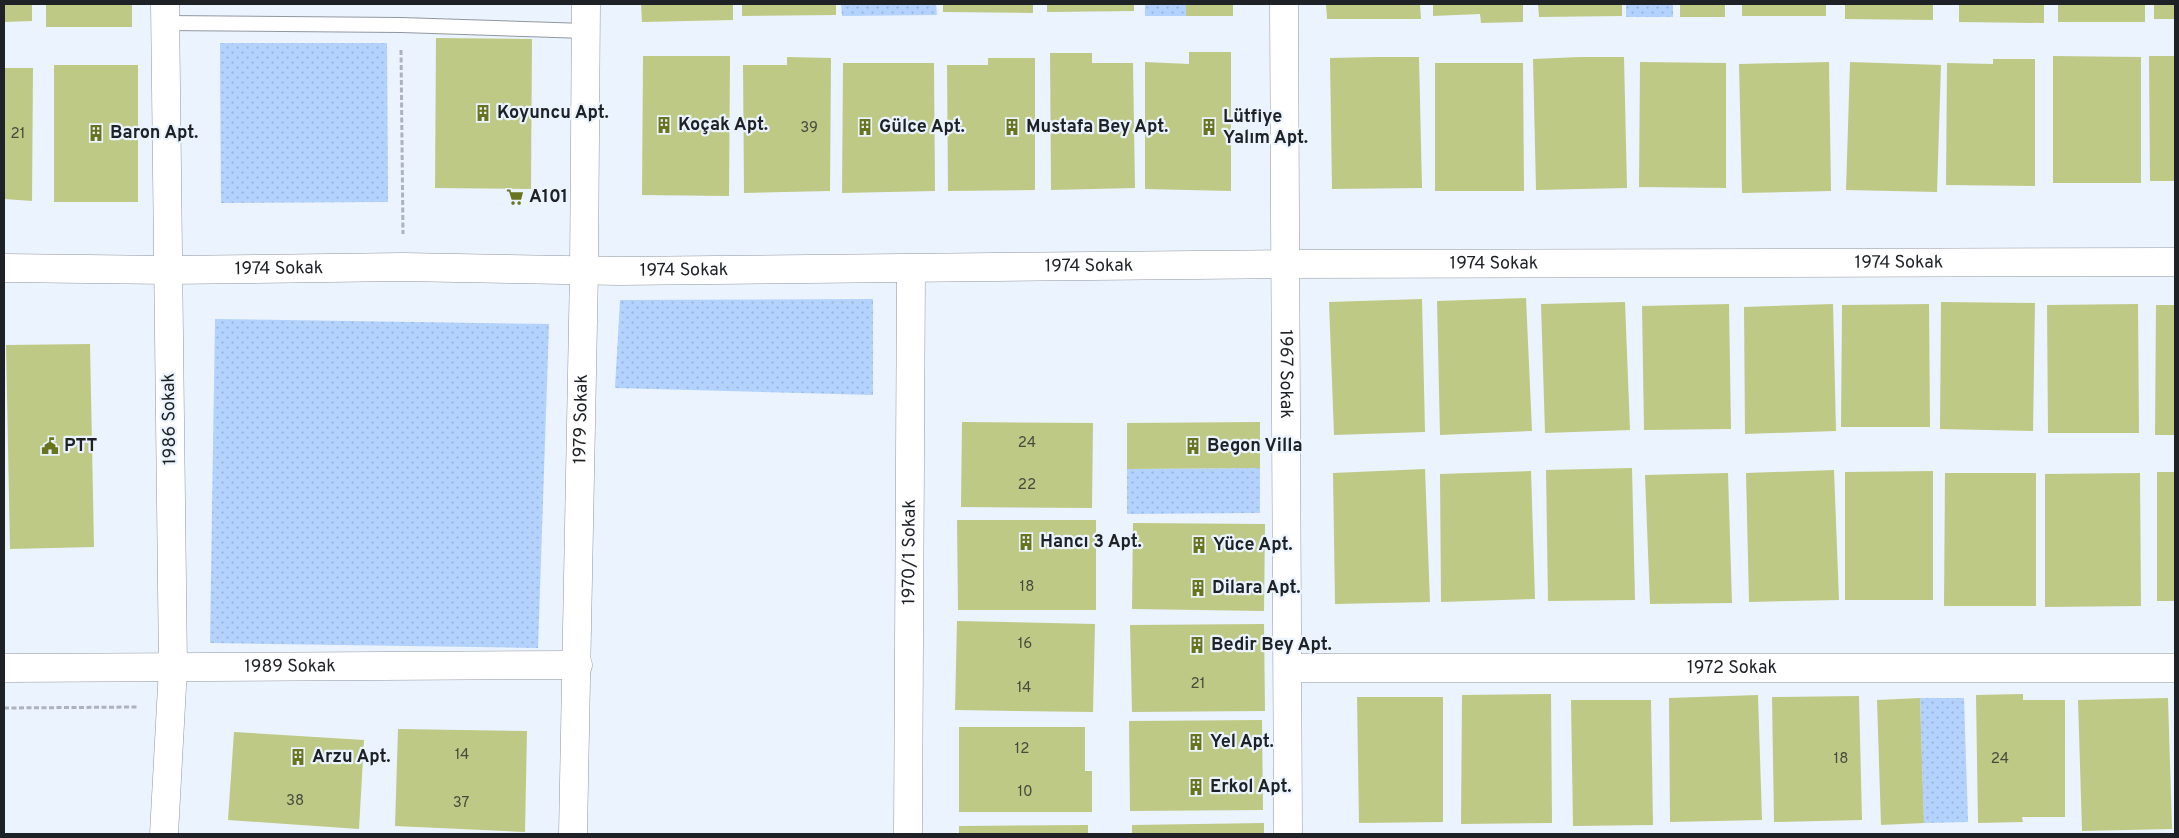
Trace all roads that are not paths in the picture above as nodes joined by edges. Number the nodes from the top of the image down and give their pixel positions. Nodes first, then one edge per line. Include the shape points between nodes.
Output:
1 (586, 4) edge
2 (1284, 4) edge
3 (165, 13) edge
4 (586, 31) junction
5 (2175, 262) edge
6 (1285, 264) junction
7 (4, 268) edge
8 (911, 269) junction
9 (168, 270) junction
10 (584, 272) junction
11 (578, 665) junction
12 (4, 668) edge
13 (173, 668) junction
14 (1288, 668) junction
15 (2175, 668) edge
16 (164, 834) edge
17 (573, 834) edge
18 (908, 834) edge
19 (1288, 834) edge

1 - 4 street, 1979 Sokak
2 - 6 street, 1967 Sokak
3 - 4 lane
3 - 9 street, 1986 Sokak
4 - 10 street, 1979 Sokak
5 - 6 street, 1974 Sokak
6 - 8 street, 1974 Sokak
6 - 14 street, 1967 Sokak
7 - 9 street, 1974 Sokak
8 - 10 street, 1974 Sokak
8 - 18 street, 1970/1 Sokak
9 - 10 street, 1974 Sokak via 403,267
9 - 13 street, 1986 Sokak
10 - 11 street, 1979 Sokak
11 - 13 street, 1989 Sokak
11 - 17 street, 1979 Sokak
12 - 13 street, 1989 Sokak
13 - 16 street, 1986 Sokak
14 - 15 street, 1972 Sokak
14 - 19 street, 1967 Sokak

